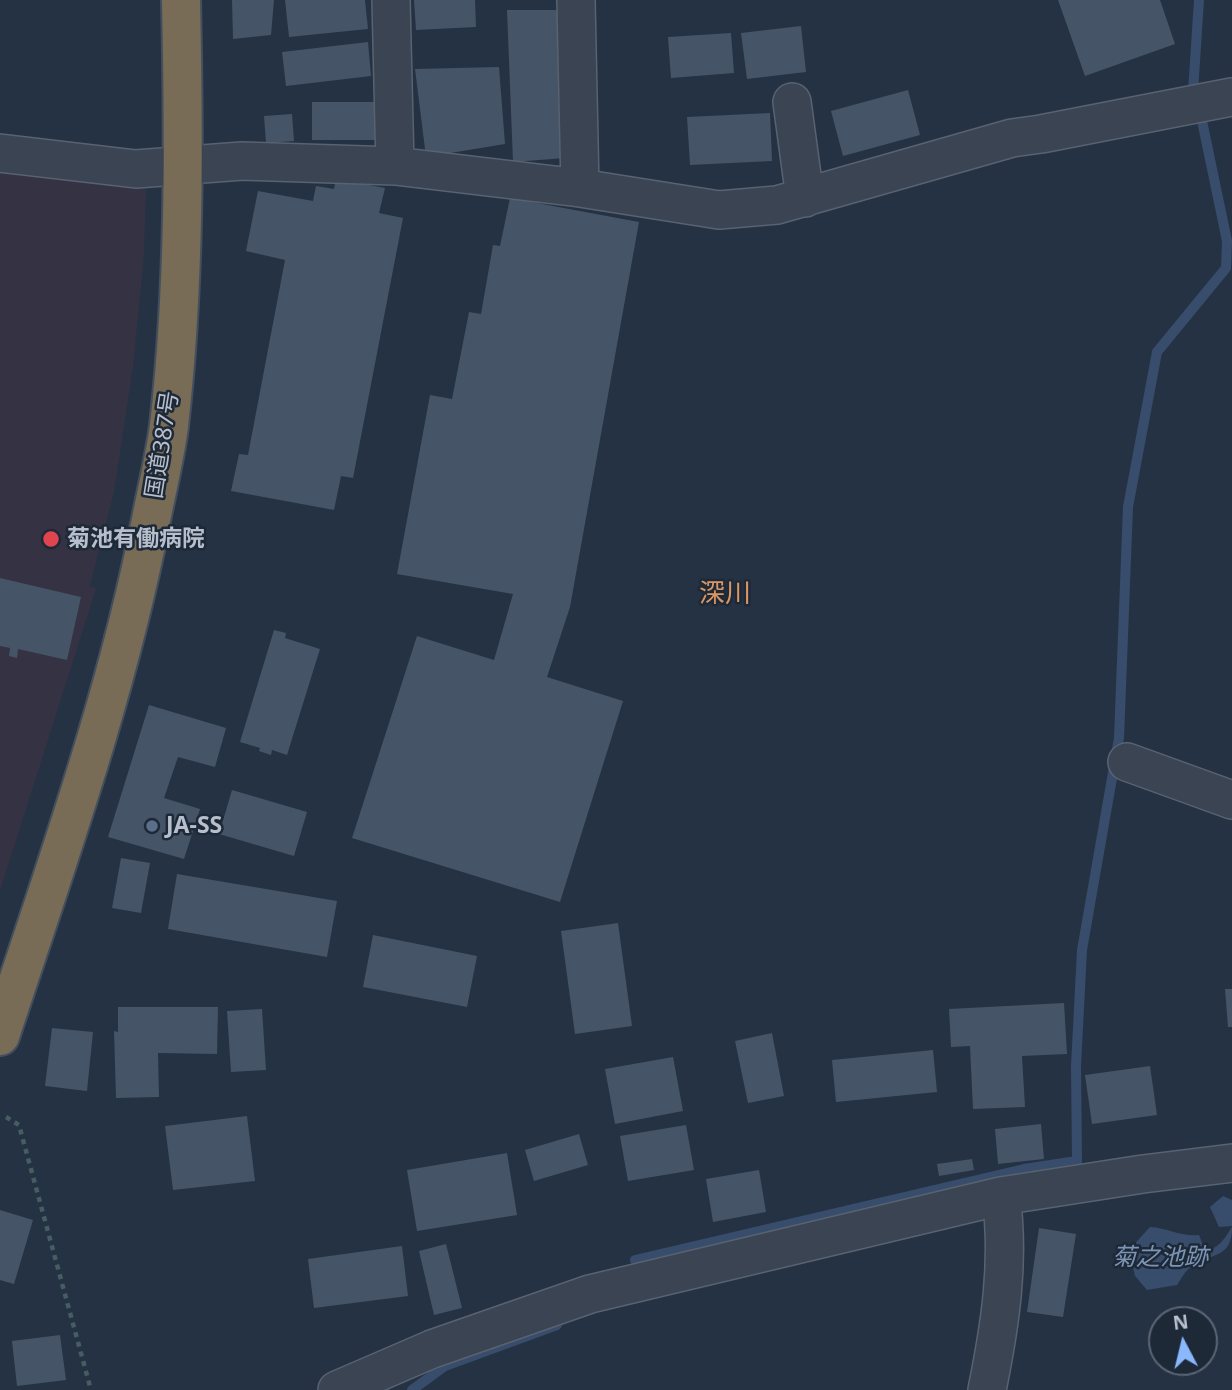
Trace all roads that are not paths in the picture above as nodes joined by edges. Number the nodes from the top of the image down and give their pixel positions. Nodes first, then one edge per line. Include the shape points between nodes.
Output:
1 (181, 0) edge
2 (391, 0) edge
3 (576, 0) edge
4 (1232, 97) edge
5 (792, 102) dead end
6 (0, 153) edge
7 (184, 165) junction
8 (395, 166) junction
9 (580, 188) junction
10 (805, 198) junction
11 (1127, 762) dead end
12 (1232, 800) edge
13 (0, 1036) edge
14 (1232, 1163) edge
15 (1001, 1196) junction
16 (337, 1390) edge
17 (987, 1390) edge

1 - 7 highway, 国道387号
2 - 8 street
3 - 9 street
4 - 10 street via 1012,138
5 - 10 street
6 - 7 street via 135,169
7 - 8 street via 242,161
7 - 13 highway, 国道387号 via 181,282 168,428 141,573 108,704
8 - 9 street
9 - 10 street via 719,210
11 - 12 street
14 - 15 street
15 - 16 street via 590,1294 432,1349
15 - 17 street via 1004,1289

